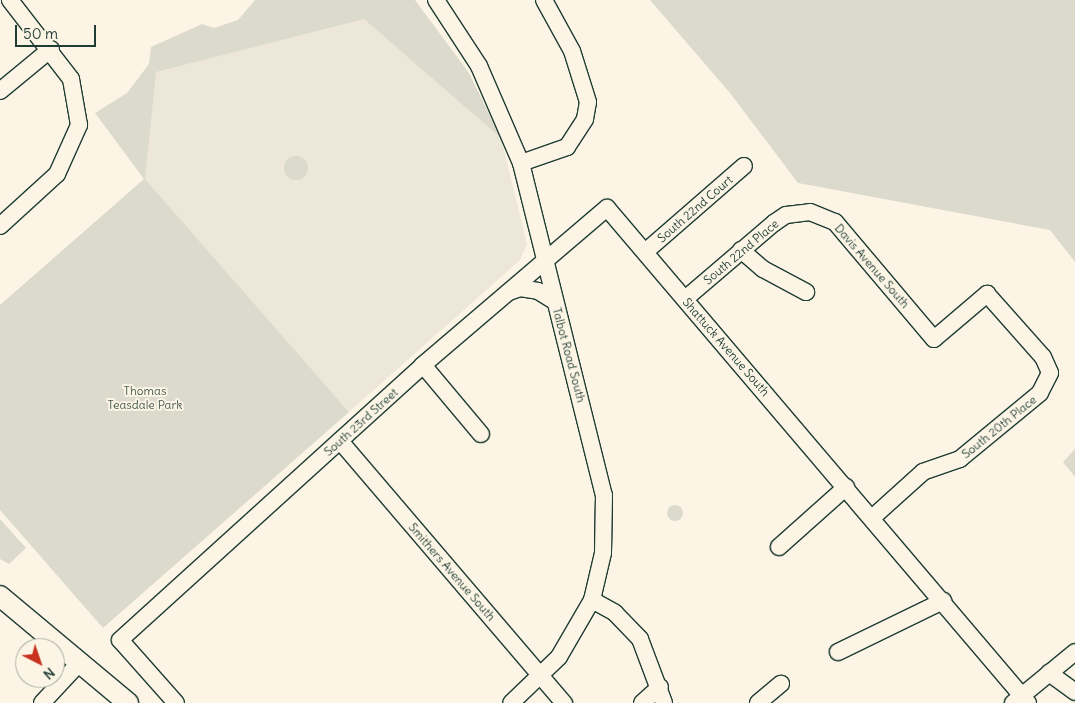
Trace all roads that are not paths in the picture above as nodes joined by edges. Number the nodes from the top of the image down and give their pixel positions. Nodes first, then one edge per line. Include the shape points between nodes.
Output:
1 (10, 0) edge
2 (436, 0) edge
3 (544, 0) edge
4 (51, 49) junction
5 (0, 91) edge
6 (521, 164) junction
7 (744, 166) dead end
8 (607, 208) joint
9 (800, 212) joint
10 (0, 226) edge
11 (741, 250) junction
12 (645, 252) junction
13 (544, 262) junction
14 (509, 292) junction
15 (806, 292) dead end
16 (684, 299) junction
17 (554, 301) junction
18 (423, 365) junction
19 (1048, 382) joint
20 (481, 434) dead end
21 (340, 441) junction
22 (846, 487) junction
23 (873, 517) junction
24 (779, 547) dead end
25 (0, 596) edge
26 (592, 600) junction
27 (943, 601) junction
28 (838, 652) dead end
29 (1075, 652) edge
30 (81, 661) junction
31 (1049, 673) junction
32 (542, 676) junction
33 (781, 684) dead end
34 (660, 687) junction
35 (1075, 692) edge
36 (1021, 701) edge
37 (42, 703) edge
38 (128, 703) edge
39 (176, 703) edge
40 (511, 703) edge
41 (564, 703) edge
42 (642, 703) edge
43 (664, 703) edge
44 (758, 703) edge

1 - 4 street
2 - 6 street, Talbot Road South via 480,66
3 - 6 street via 572,50 588,102 585,120 567,147
4 - 5 street
4 - 10 street via 71,79 79,108 79,125 66,159 46,187
6 - 13 street, Talbot Road South
7 - 12 street, South 22nd Court
8 - 12 street, Shattuck Avenue South
8 - 13 street, South 23rd Street
9 - 11 street, South 22nd Place via 780,219
9 - 19 street, Davis Avenue South via 835,222 934,339 987,294 1043,357
11 - 15 street via 763,269
11 - 16 street, South 22nd Place
12 - 16 street, Shattuck Avenue South
13 - 14 street, South 23rd Street
13 - 17 street, Talbot Road South
14 - 17 street via 520,288 538,291
14 - 18 street, South 23rd Street
16 - 22 street, Shattuck Avenue South
17 - 26 street, Talbot Road South via 604,495 603,553
18 - 20 street
18 - 21 street, South 23rd Street
19 - 23 street, South 20th Place via 960,459 923,472
21 - 32 street, Smithers Avenue South
21 - 39 street, South 23rd Street via 120,640
22 - 23 street, Shattuck Avenue South
22 - 24 street
23 - 27 street, Shattuck Avenue South
25 - 30 main road
26 - 32 street, Talbot Road South via 575,633
26 - 34 street via 614,613 640,639
27 - 28 street via 846,651
27 - 36 street, Shattuck Avenue South
29 - 31 street
30 - 37 street
30 - 38 main road
31 - 35 street
31 - 36 street
32 - 40 street, Talbot Road South
32 - 41 street, Smithers Avenue South
33 - 44 street
34 - 42 street
34 - 43 street

